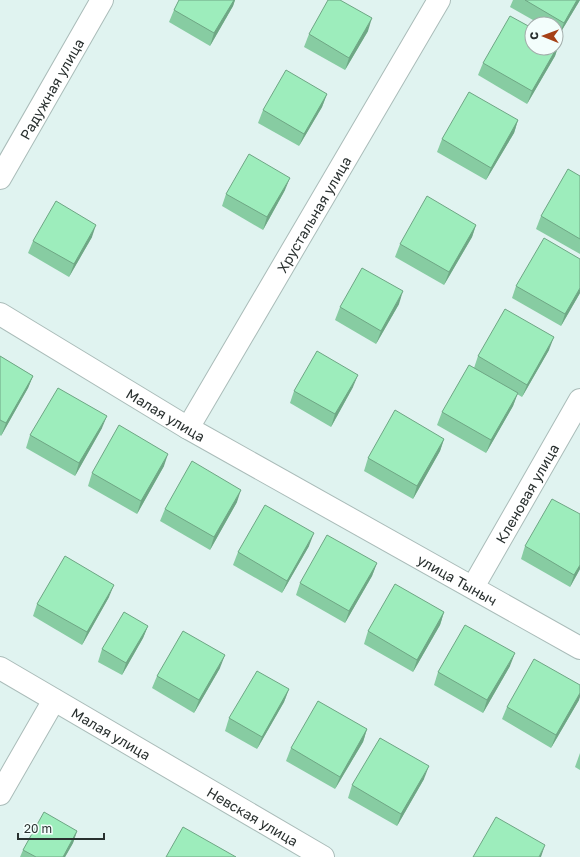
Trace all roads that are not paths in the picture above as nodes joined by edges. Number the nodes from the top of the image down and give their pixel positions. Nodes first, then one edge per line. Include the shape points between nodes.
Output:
1 (102, 0) edge
2 (439, 0) edge
3 (0, 178) edge
4 (0, 314) edge
5 (580, 400) edge
6 (188, 428) junction
7 (335, 510) joint
8 (473, 587) junction
9 (580, 648) edge
10 (0, 668) edge
11 (54, 700) junction
12 (182, 774) joint
13 (0, 794) edge
14 (323, 857) edge

1 - 3 street, Радужная улица
2 - 6 street, Хрустальная улица
4 - 6 street, Малая улица
5 - 8 street, Кленовая улица
6 - 7 street, Малая улица
7 - 8 street, улица Тыныч
8 - 9 street, улица Тыныч
10 - 11 street, Малая улица
11 - 12 street, Малая улица
11 - 13 street
12 - 14 street, Невская улица

